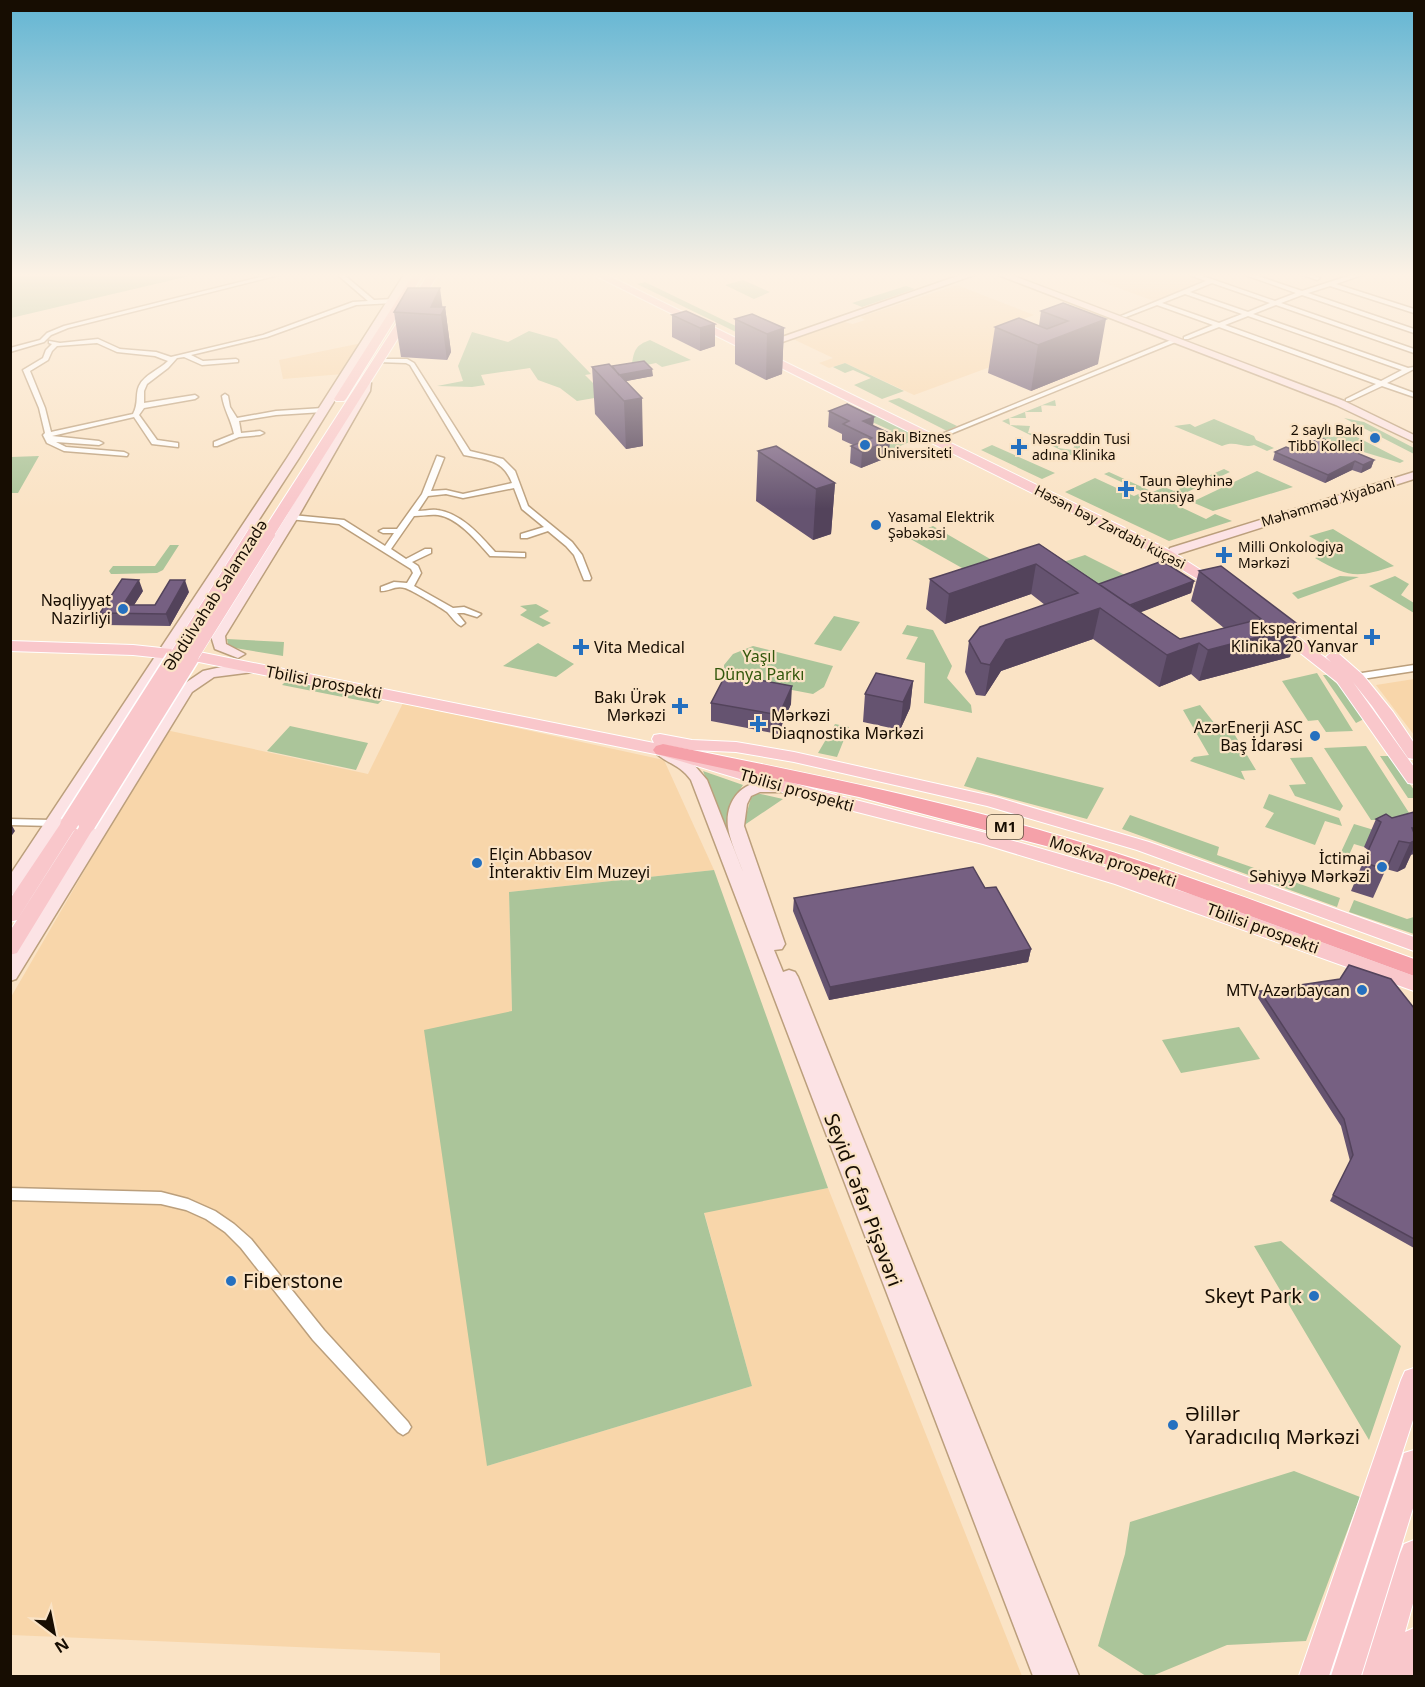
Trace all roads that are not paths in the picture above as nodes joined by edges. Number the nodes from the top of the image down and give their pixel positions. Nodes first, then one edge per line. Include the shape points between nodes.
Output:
1 (48, 352) edge
2 (128, 352) edge
3 (187, 352) edge
4 (199, 352) edge
5 (360, 352) edge
6 (371, 352) edge
7 (386, 352) edge
8 (761, 352) edge
9 (1150, 352) edge
10 (1213, 352) edge
11 (1216, 352) edge
12 (1294, 352) edge
13 (1362, 352) edge
14 (183, 355) junction
15 (172, 360) junction
16 (236, 361) dead end
17 (380, 361) junction
18 (1411, 368) edge
19 (136, 376) dead end
20 (366, 383) junction
21 (142, 384) junction
22 (1382, 384) junction
23 (1414, 395) edge
24 (225, 396) dead end
25 (195, 397) dead end
26 (1348, 400) junction
27 (141, 406) junction
28 (874, 407) junction
29 (323, 410) junction
30 (136, 415) junction
31 (235, 420) junction
32 (1414, 431) edge
33 (260, 433) dead end
34 (238, 435) junction
35 (941, 436) junction
36 (48, 437) junction
37 (1414, 439) edge
38 (99, 443) dead end
39 (217, 444) dead end
40 (175, 445) dead end
41 (124, 454) dead end
42 (440, 458) dead end
43 (1414, 475) edge
44 (515, 484) junction
45 (426, 494) junction
46 (413, 514) junction
47 (292, 518) junction
48 (549, 528) junction
49 (383, 531) dead end
50 (400, 531) junction
51 (261, 534) junction
52 (524, 536) dead end
53 (386, 550) junction
54 (428, 551) dead end
55 (1174, 551) junction
56 (522, 555) dead end
57 (406, 562) junction
58 (587, 578) dead end
59 (410, 586) junction
60 (384, 589) dead end
61 (195, 607) junction
62 (236, 608) junction
63 (451, 611) junction
64 (477, 614) dead end
65 (1270, 617) edge
66 (461, 623) dead end
67 (10, 638) edge
68 (10, 646) edge
69 (144, 646) junction
70 (168, 648) junction
71 (238, 654) junction
72 (257, 668) junction
73 (1414, 668) edge
74 (1355, 683) junction
75 (135, 698) junction
76 (178, 702) junction
77 (692, 745) junction
78 (657, 749) junction
79 (1414, 754) edge
80 (1414, 779) edge
81 (783, 787) junction
82 (10, 822) edge
83 (69, 824) junction
84 (742, 868) junction
85 (10, 889) edge
86 (10, 915) edge
87 (1341, 933) junction
88 (1414, 944) edge
89 (10, 948) edge
90 (1414, 953) edge
91 (1414, 968) edge
92 (10, 975) edge
93 (1414, 984) edge
94 (10, 1194) edge
95 (1414, 1380) edge
96 (403, 1427) dead end
97 (1414, 1463) edge
98 (1414, 1554) edge
99 (1414, 1643) edge
100 (1047, 1677) edge
101 (1065, 1677) edge
102 (1314, 1677) edge
103 (1346, 1677) edge
104 (1377, 1677) edge
105 (1404, 1677) edge

1 - 36 street via 46,359 26,370 42,408
2 - 15 street
3 - 14 street
4 - 14 street
5 - 29 main road, Əbdülvahab Salamzadə
6 - 51 main road, Əbdülvahab Salamzadə
7 - 17 main road, Əbdülvahab Salamzadə
8 - 28 main road, Həsən bəy Zərdabi küçəsi
9 - 35 street
10 - 37 main road via 1340,403
11 - 26 main road
12 - 22 street
13 - 18 street
14 - 15 street
14 - 16 street via 202,363
15 - 21 street
17 - 20 main road, Əbdülvahab Salamzadə
17 - 44 street via 412,364 467,453 500,460 512,473
18 - 22 street
19 - 21 street
20 - 47 main road, Əbdülvahab Salamzadə
20 - 51 main road, Əbdülvahab Salamzadə
21 - 27 street
22 - 23 street
22 - 26 street
24 - 31 street
25 - 27 street
26 - 32 main road
27 - 30 street
28 - 35 main road, Həsən bəy Zərdabi küçəsi
28 - 55 main road, Həsən bəy Zərdabi küçəsi via 1231,590
29 - 31 street
29 - 61 main road, Əbdülvahab Salamzadə
30 - 36 street
30 - 40 street via 155,442
31 - 34 street
33 - 34 street
34 - 39 street
35 - 55 main road, Həsən bəy Zərdabi küçəsi
36 - 38 street
36 - 41 street via 64,449
42 - 45 street
43 - 55 main road, Məhəmməd Xiyabani
44 - 45 street via 463,496
44 - 48 street via 525,507
45 - 46 street
46 - 50 street
46 - 56 street via 442,513 472,531 493,554
47 - 53 street via 341,522
47 - 62 main road, Əbdülvahab Salamzadə
48 - 52 street
48 - 58 street via 578,555
49 - 50 street
50 - 53 street
51 - 83 main road, Əbdülvahab Salamzadə, bridge
53 - 57 street
54 - 57 street
57 - 59 street via 417,573
59 - 60 street via 393,584
59 - 63 street
61 - 62 main road via 197,616 208,620 223,617
61 - 70 main road, Əbdülvahab Salamzadə
62 - 71 main road, Əbdülvahab Salamzadə via 218,642
63 - 64 street
63 - 66 street
65 - 74 main road
67 - 69 main road via 67,638
68 - 69 main road
69 - 70 main road
70 - 71 main road, Tbilisi prospekti
70 - 72 main road, Tbilisi prospekti
70 - 75 main road, Əbdülvahab Salamzadə
71 - 77 main road, Tbilisi prospekti
72 - 76 main road, Əbdülvahab Salamzadə via 206,675 191,684
72 - 78 main road, Tbilisi prospekti
73 - 74 street
74 - 79 main road
74 - 80 main road
75 - 76 main road via 152,687 166,685 178,691
75 - 83 main road, Əbdülvahab Salamzadə
76 - 92 main road, Əbdülvahab Salamzadə
77 - 87 highway, Moskva prospekti / M1 via 998,813 1138,855
77 - 88 main road, Tbilisi prospekti via 736,747 794,757 1000,804 1143,846
78 - 81 main road, Tbilisi prospekti
78 - 84 main road, Seyid Cəfər Pişəvəri via 681,760 694,772
78 - 87 highway, Moskva prospekti / M1 via 859,791 1051,840
81 - 84 main road, Seyid Cəfər Pişəvəri via 758,787 741,798 736,826
81 - 93 main road, Tbilisi prospekti via 1005,844 1122,879
82 - 83 street
83 - 85 main road, Əbdülvahab Salamzadə
83 - 86 main road, Əbdülvahab Salamzadə
83 - 89 main road, Əbdülvahab Salamzadə
84 - 100 main road, Seyid Cəfər Pişəvəri
84 - 101 main road, Seyid Cəfər Pişəvəri via 771,932
87 - 90 highway, Moskva prospekti / M1
87 - 91 highway, Moskva prospekti / M1
94 - 96 street via 161,1198 185,1202 208,1212 229,1225 308,1322
95 - 102 main road
97 - 103 main road
98 - 104 main road
99 - 105 main road

